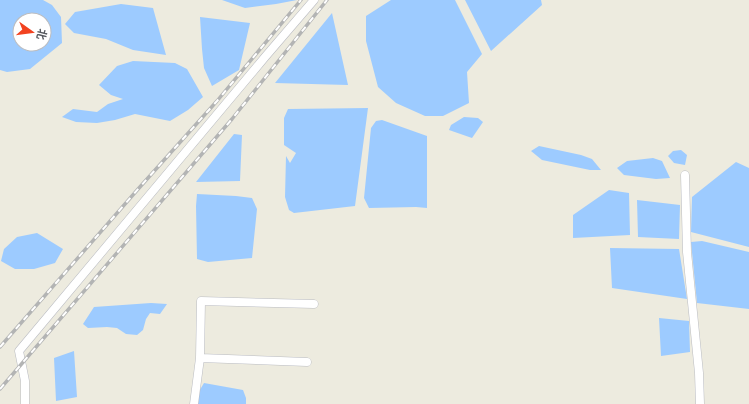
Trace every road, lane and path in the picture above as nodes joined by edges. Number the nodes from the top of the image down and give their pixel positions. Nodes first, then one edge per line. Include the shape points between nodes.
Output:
1 (314, 0) edge
2 (685, 175) dead end
3 (314, 304) dead end
4 (200, 358) junction
5 (307, 362) dead end
6 (25, 404) edge
7 (194, 404) edge
8 (700, 404) edge

1 - 6 street via 19,351 25,381
2 - 8 street via 687,252
3 - 4 street via 201,301
4 - 5 street
4 - 7 street

